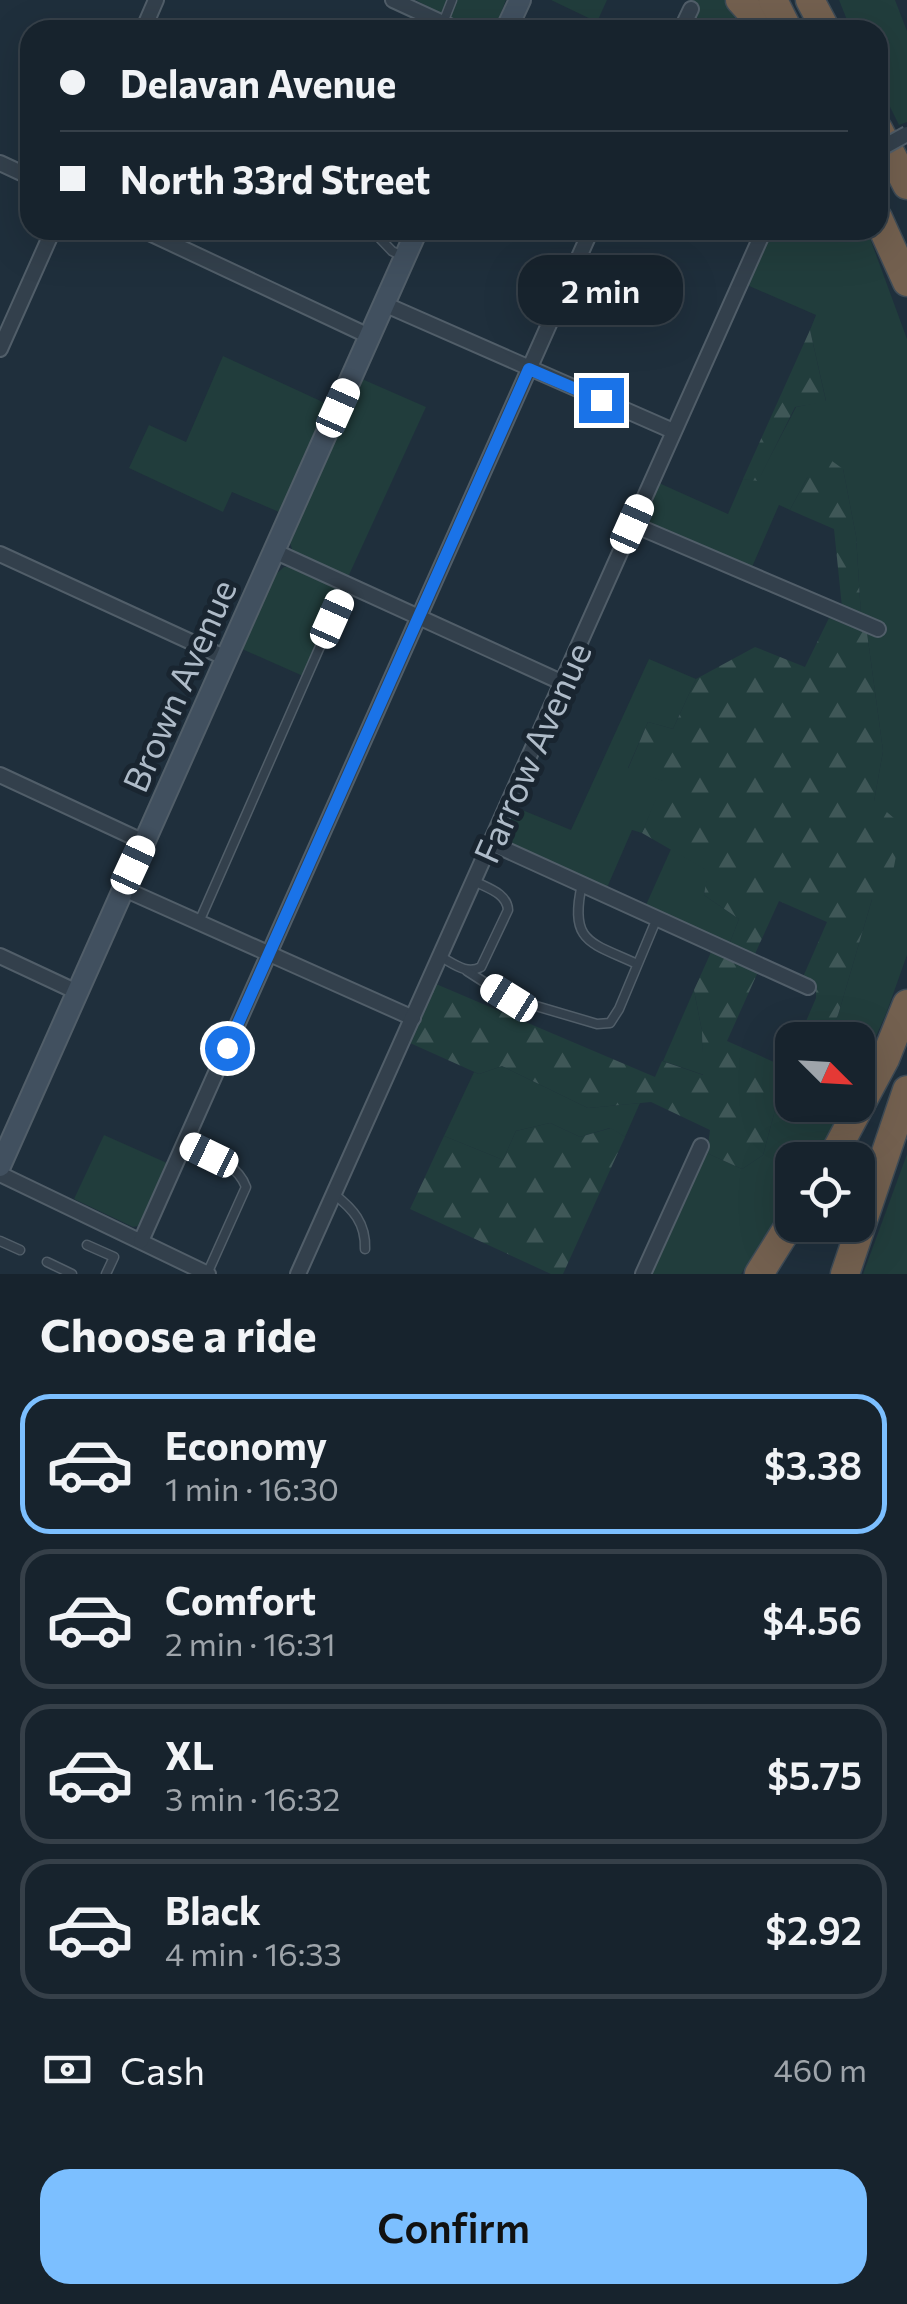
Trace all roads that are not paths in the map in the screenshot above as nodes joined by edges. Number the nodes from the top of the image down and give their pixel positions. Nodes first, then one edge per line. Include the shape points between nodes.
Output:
1 (393, 0) edge
2 (740, 0) edge
3 (691, 9) dead end
4 (436, 20) edge
5 (686, 20) edge
6 (759, 20) edge
7 (888, 149) edge
8 (907, 186) edge
9 (49, 240) edge
10 (165, 240) edge
11 (382, 240) edge
12 (413, 240) edge
13 (587, 240) edge
14 (759, 240) edge
15 (888, 240) edge
16 (405, 258) junction
17 (907, 282) edge
18 (384, 304) junction
19 (371, 337) junction
20 (0, 349) edge
21 (529, 369) junction
22 (673, 431) junction
23 (632, 524) junction
24 (274, 551) junction
25 (0, 554) edge
26 (347, 585) junction
27 (418, 618) junction
28 (878, 629) dead end
29 (226, 658) junction
30 (561, 682) junction
31 (0, 774) edge
32 (144, 842) junction
33 (491, 843) junction
34 (474, 881) junction
35 (582, 884) junction
36 (122, 888) junction
37 (657, 918) junction
38 (199, 922) junction
39 (269, 952) junction
40 (0, 956) edge
41 (440, 956) junction
42 (637, 964) junction
43 (467, 970) junction
44 (808, 987) dead end
45 (77, 992) junction
46 (907, 1004) edge
47 (413, 1018) junction
48 (907, 1090) edge
49 (6, 1138) edge
50 (841, 1142) edge
51 (184, 1143) junction
52 (701, 1146) dead end
53 (0, 1170) edge
54 (875, 1185) edge
55 (334, 1194) junction
56 (0, 1241) edge
57 (141, 1241) junction
58 (779, 1242) edge
59 (852, 1242) edge
60 (856, 1242) edge
61 (88, 1245) dead end
62 (365, 1248) dead end
63 (20, 1250) dead end
64 (47, 1262) dead end
65 (72, 1274) edge
66 (106, 1274) edge
67 (208, 1274) edge
68 (298, 1274) edge
69 (643, 1274) edge
70 (759, 1274) edge
71 (835, 1274) edge
72 (845, 1274) edge

1 - 4 street
2 - 6 highway
3 - 5 street
7 - 8 highway
9 - 20 street
10 - 19 street
11 - 16 lane
12 - 16 main road, Brown Avenue
13 - 21 street
14 - 22 street, Farrow Avenue
15 - 17 highway
16 - 18 main road, Brown Avenue
18 - 19 main road, Brown Avenue
18 - 21 street
19 - 24 main road, Brown Avenue
21 - 22 street
21 - 27 street
22 - 23 street, Farrow Avenue
23 - 28 street
23 - 30 street, Farrow Avenue
24 - 26 street
24 - 29 main road, Brown Avenue
25 - 29 street
26 - 27 street
26 - 38 lane
27 - 30 street
27 - 39 street
29 - 32 main road, Brown Avenue
30 - 33 street, Farrow Avenue
31 - 32 street
32 - 36 main road, Brown Avenue
33 - 34 street, Farrow Avenue
33 - 35 street
34 - 41 street, Farrow Avenue
34 - 43 lane via 503,896 508,910 481,967
35 - 37 street
35 - 42 lane via 576,911 585,937
36 - 38 street
36 - 45 main road, Brown Avenue
37 - 42 lane
37 - 44 street
38 - 39 street
39 - 47 street
39 - 51 street
40 - 45 street
41 - 43 lane
41 - 47 street, Farrow Avenue
42 - 43 lane via 610,1023 597,1024 509,998
45 - 49 main road, Brown Avenue
46 - 50 highway
47 - 55 street, Farrow Avenue
48 - 54 highway
49 - 53 main road, Brown Avenue
51 - 57 street
51 - 67 lane via 233,1167 246,1188
52 - 69 street
53 - 57 street
55 - 62 lane via 357,1215
55 - 68 street, Farrow Avenue
56 - 63 lane
57 - 67 street
58 - 70 highway
59 - 71 highway
60 - 72 highway
61 - 66 lane via 114,1257
64 - 65 lane

